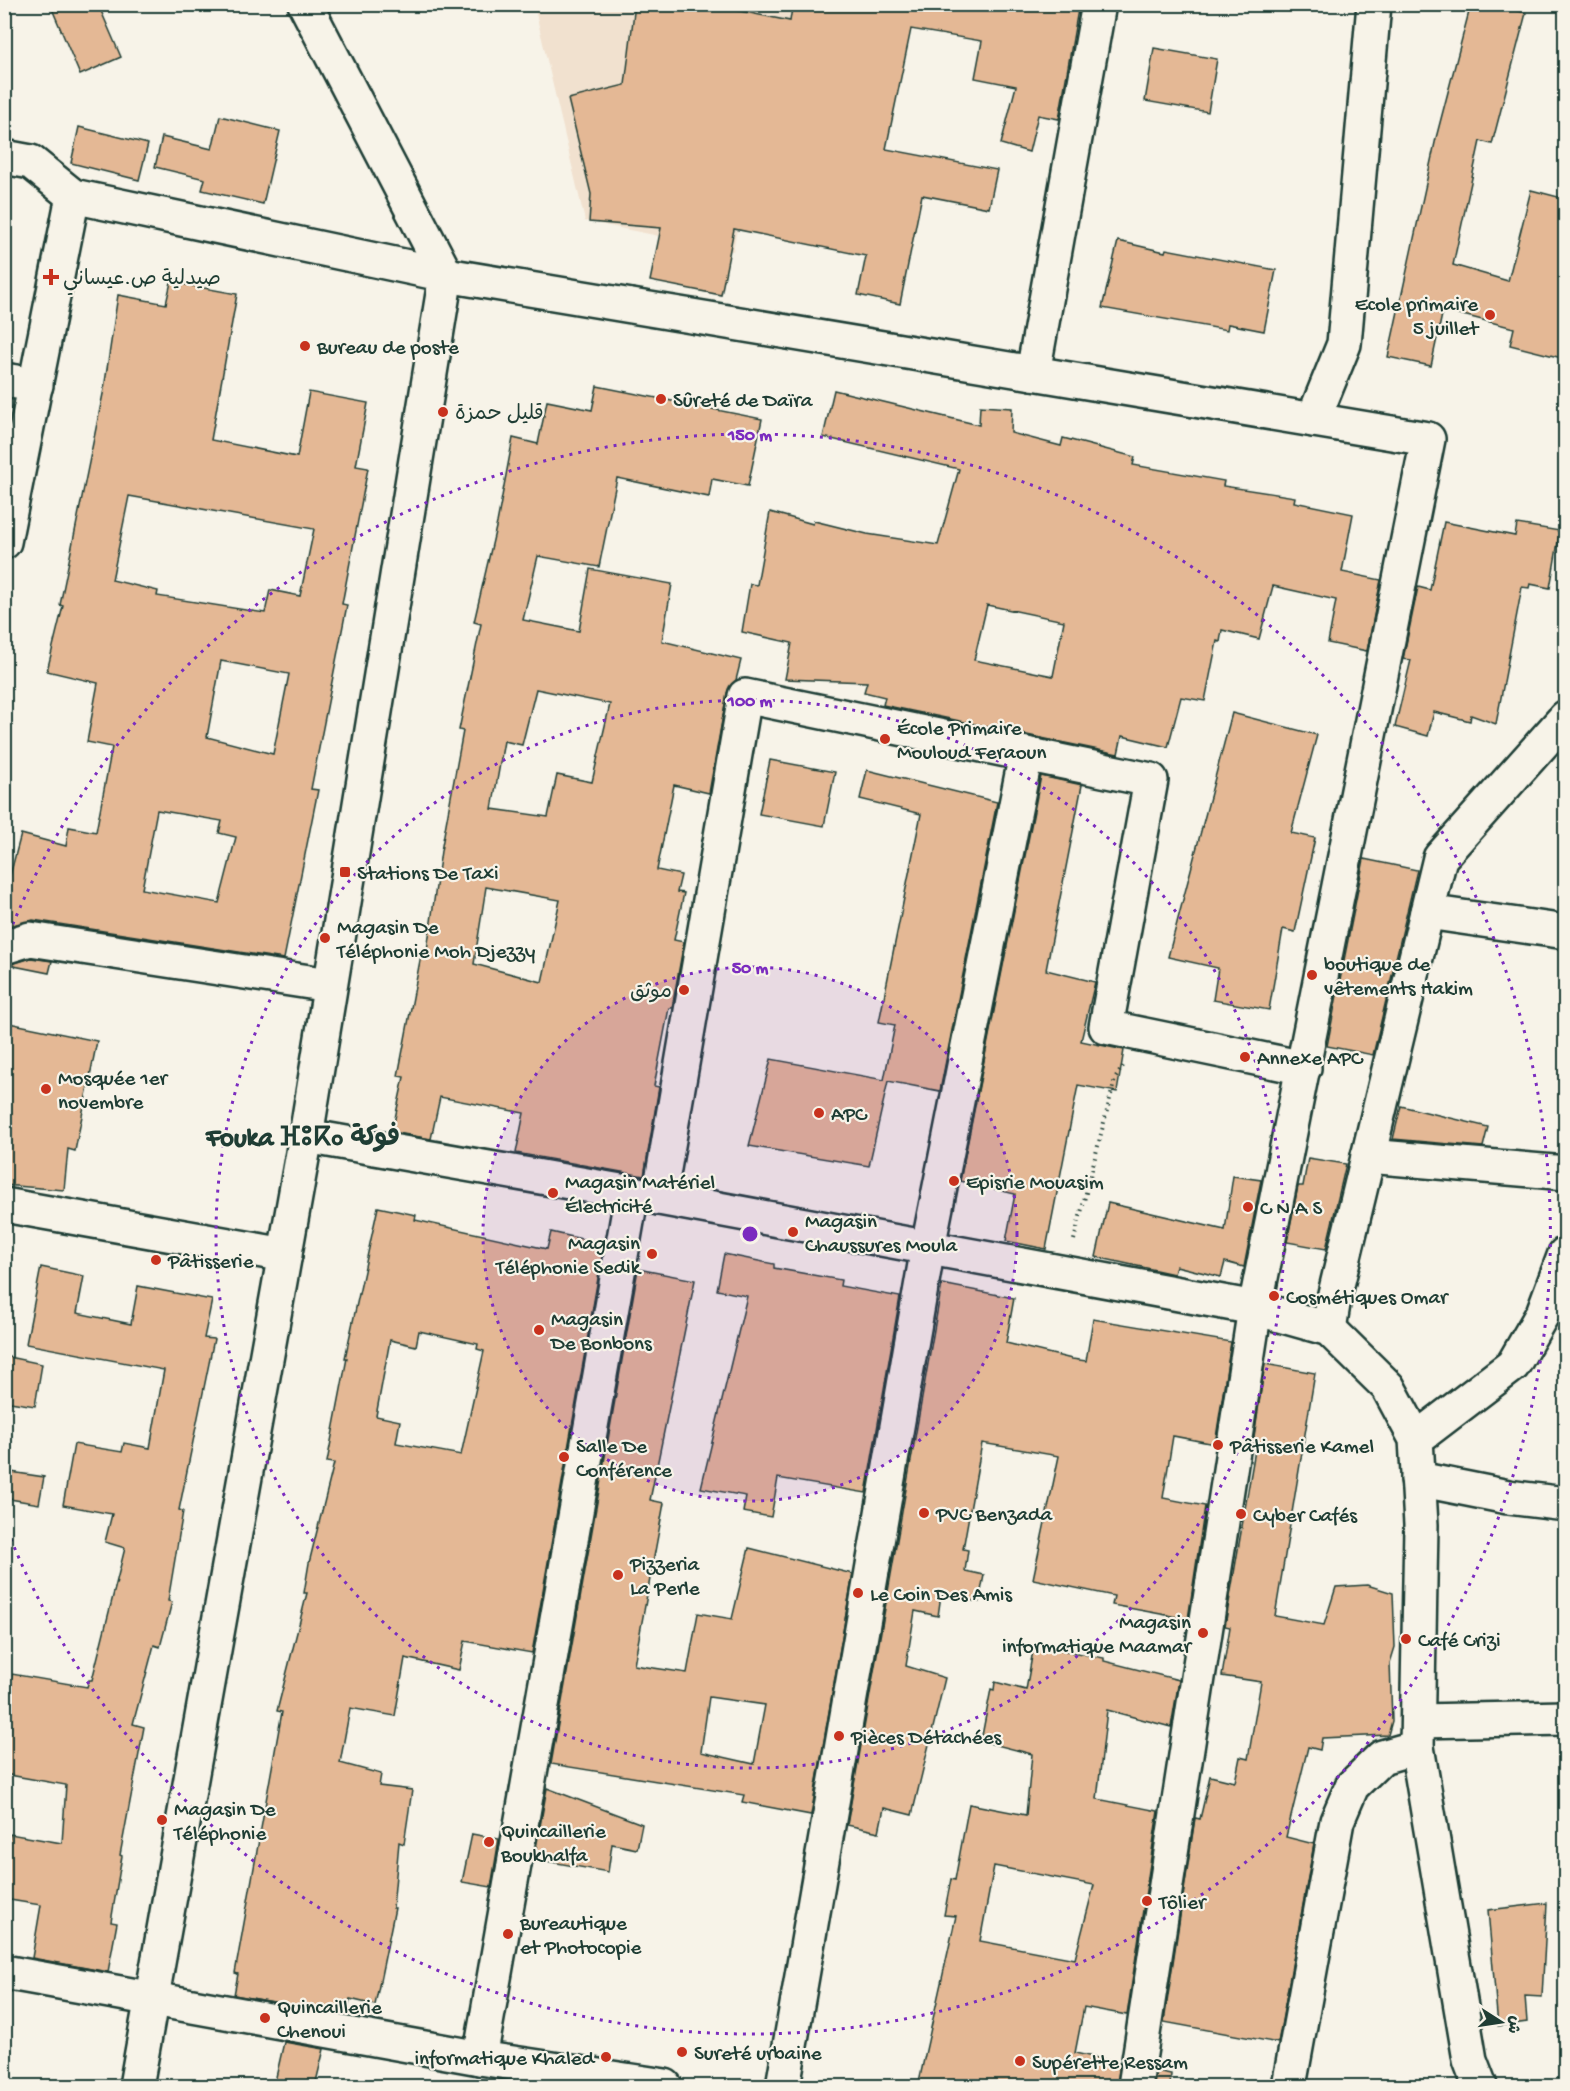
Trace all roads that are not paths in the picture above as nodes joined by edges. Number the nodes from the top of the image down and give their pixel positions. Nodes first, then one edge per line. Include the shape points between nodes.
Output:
1 (305, 4) edge
2 (1099, 4) edge
3 (1374, 4) edge
4 (4, 157) edge
5 (73, 196) junction
6 (446, 275) junction
7 (1033, 373) junction
8 (20, 383) edge
9 (1313, 420) junction
10 (4, 542) edge
11 (1566, 717) edge
12 (1026, 754) junction
13 (1427, 912) junction
14 (1566, 932) edge
15 (4, 947) edge
16 (329, 985) junction
17 (1304, 1068) junction
18 (306, 1136) junction
19 (1368, 1156) junction
20 (1566, 1173) edge
21 (646, 1195) junction
22 (4, 1205) edge
23 (928, 1247) junction
24 (1565, 1254) edge
25 (285, 1255) junction
26 (1256, 1308) junction
27 (1329, 1329) junction
28 (1416, 1439) junction
29 (1418, 1479) junction
30 (1566, 1504) edge
31 (1566, 1718) edge
32 (1417, 1734) junction
33 (4, 1972) edge
34 (152, 1999) junction
35 (480, 2058) junction
36 (136, 2086) edge
37 (665, 2086) edge
38 (783, 2086) edge
39 (1135, 2086) edge
40 (1289, 2086) edge
41 (1480, 2086) edge

1 - 6 street
2 - 7 street
3 - 9 street via 1344,344
4 - 5 street via 32,162
5 - 6 street
5 - 8 street
6 - 7 street
6 - 16 street
7 - 9 street
8 - 10 street
9 - 17 street via 1428,439
11 - 13 street via 1440,858
12 - 17 street via 1151,780 1106,1027
12 - 21 street via 745,696
12 - 23 street
13 - 14 street
13 - 19 street
15 - 16 street via 30,939
16 - 18 street
17 - 26 street
18 - 21 street
18 - 25 street
19 - 20 street
19 - 27 street
21 - 23 street
21 - 35 street
22 - 25 street
23 - 26 street
23 - 38 street
24 - 28 street via 1543,1313 1513,1365
25 - 34 street
26 - 27 street
26 - 39 street
27 - 28 street via 1388,1388
28 - 29 street
29 - 30 street
29 - 32 street via 1421,1525
31 - 32 street
32 - 40 street via 1382,1757 1352,1786 1337,1821
32 - 41 street via 1470,2060
33 - 34 street
34 - 35 street
34 - 36 street
35 - 37 street

